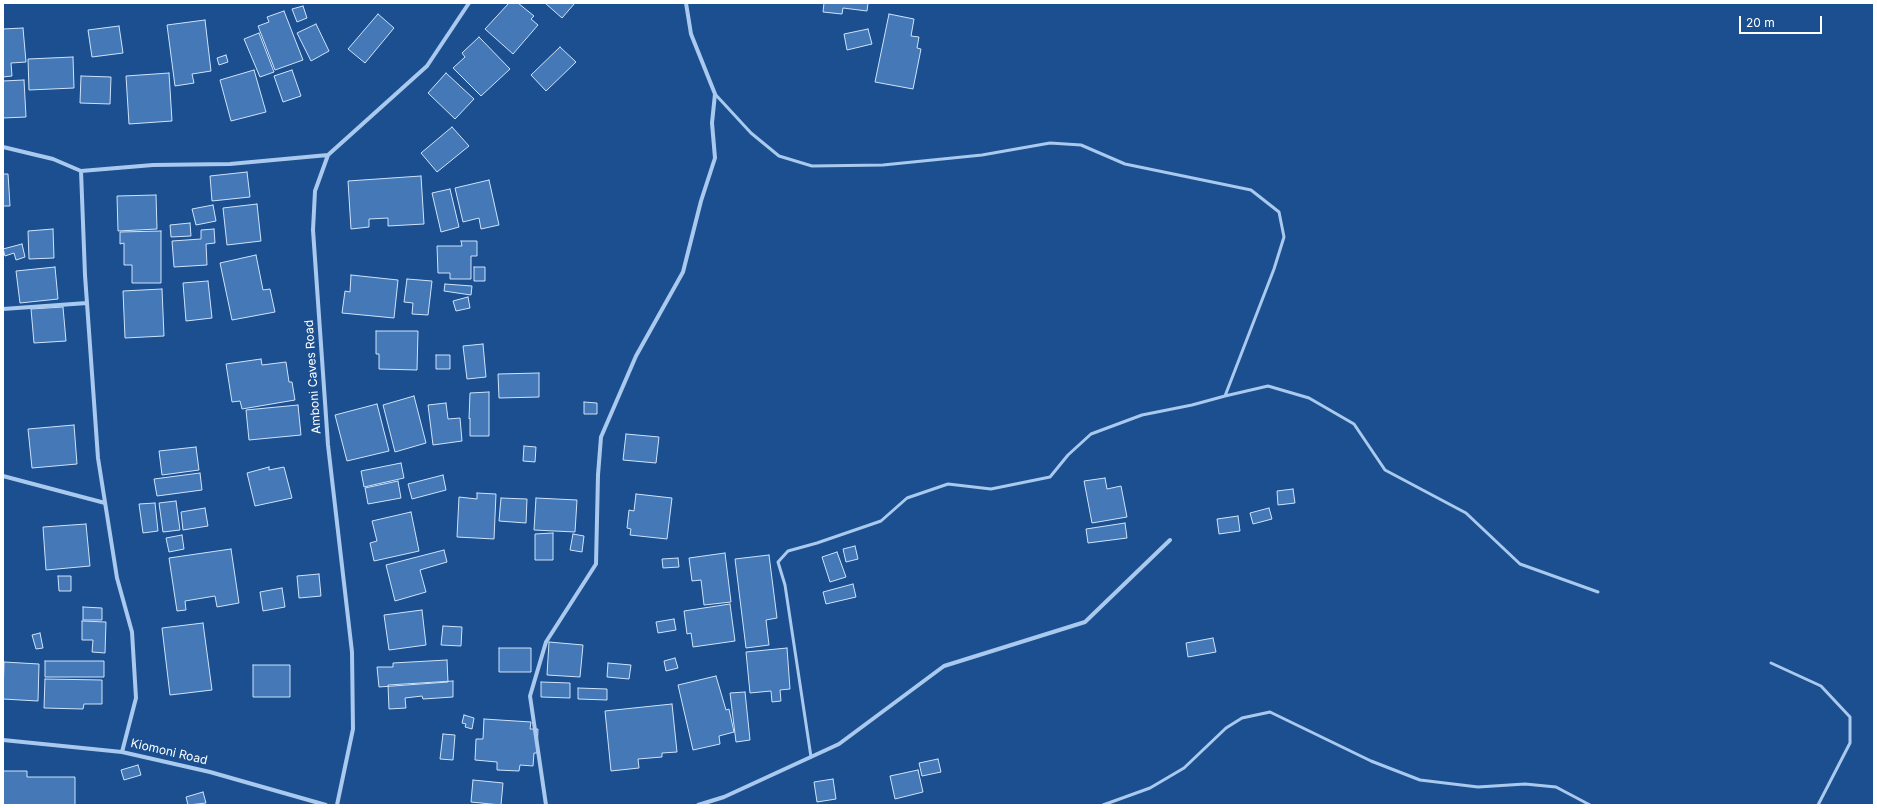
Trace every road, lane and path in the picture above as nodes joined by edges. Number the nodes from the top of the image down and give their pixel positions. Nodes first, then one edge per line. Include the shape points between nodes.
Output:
1 (469, 3) edge
2 (686, 3) edge
3 (715, 94) junction
4 (3, 147) edge
5 (328, 154) junction
6 (81, 171) junction
7 (87, 303) junction
8 (3, 309) edge
9 (1224, 396) junction
10 (3, 476) edge
11 (105, 504) junction
12 (1170, 540) dead end
13 (1598, 592) dead end
14 (1771, 663) dead end
15 (3, 740) edge
16 (122, 752) junction
17 (811, 757) junction
18 (326, 805) edge
19 (337, 805) edge
20 (546, 805) edge
21 (699, 805) edge
22 (1103, 805) edge
23 (1590, 805) edge
24 (1818, 805) edge

1 - 5 street, Amboni Caves Road via 427,66
2 - 3 street via 691,34
3 - 9 lane via 751,133 779,156 812,166 883,165 982,155 1050,143 1081,145 1125,164 1251,190 1279,212 1284,237
3 - 20 street via 712,123 715,158 683,272 636,356 601,437 596,564 546,642 530,696
4 - 6 street via 53,159
5 - 6 street via 230,164 153,165
5 - 19 street, Amboni Caves Road via 315,191 313,230 328,445 352,652 353,729
6 - 7 street
7 - 8 street
7 - 11 street via 98,458
9 - 13 lane via 1268,386 1309,398 1354,424 1385,470 1466,513 1520,564
9 - 17 lane via 1142,415 1091,434 1068,455 1050,477 991,489 948,484 907,498 881,521 788,551 778,562 785,586
10 - 11 street
11 - 16 street via 117,578 132,632 136,698
12 - 17 street via 1085,622 944,666 839,744
14 - 24 lane via 1821,686 1850,717 1850,742
15 - 16 street, Kiomoni Road
16 - 18 street, Kiomoni Road via 210,772
17 - 21 street via 724,797
22 - 23 lane via 1150,788 1184,768 1226,728 1242,718 1270,712 1371,761 1420,780 1478,787 1526,784 1556,787

